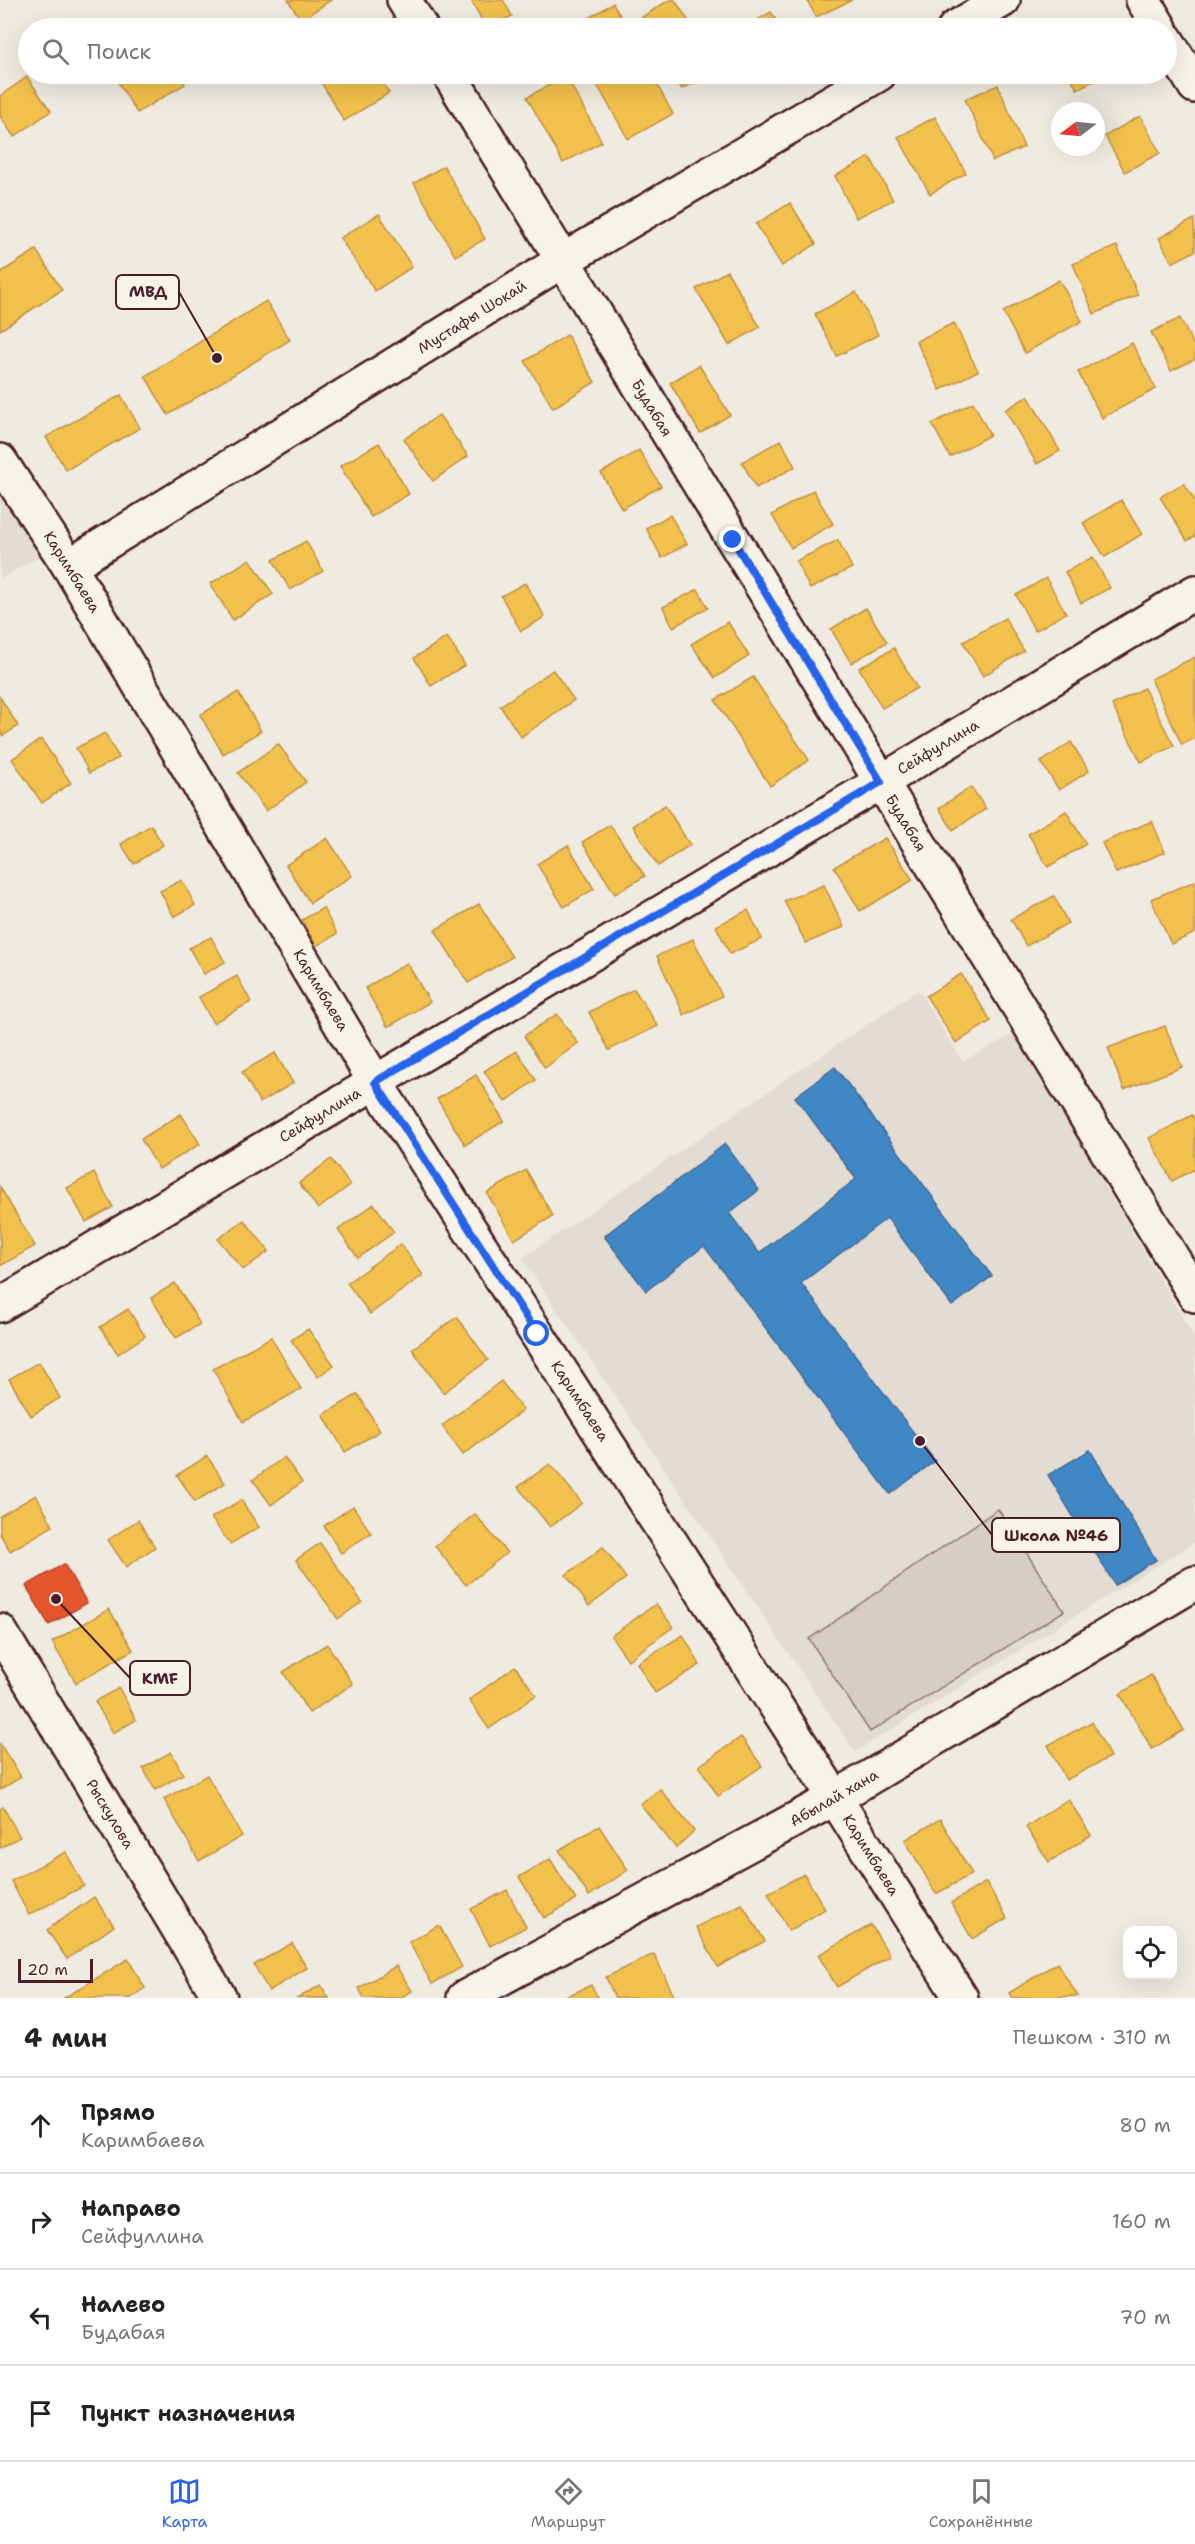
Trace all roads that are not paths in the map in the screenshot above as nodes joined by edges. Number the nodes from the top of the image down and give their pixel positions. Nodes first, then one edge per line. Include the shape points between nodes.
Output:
1 (404, 0) edge
2 (1003, 0) edge
3 (1143, 0) edge
4 (415, 18) edge
5 (972, 18) edge
6 (1154, 18) edge
7 (1177, 56) edge
8 (454, 84) edge
9 (862, 84) edge
10 (1195, 86) edge
11 (562, 261) junction
12 (0, 461) edge
13 (69, 566) junction
14 (1195, 592) edge
15 (881, 782) junction
16 (375, 1082) junction
17 (1195, 1295) edge
18 (0, 1305) edge
19 (1195, 1583) edge
20 (0, 1631) edge
21 (836, 1798) junction
22 (220, 1998) edge
23 (464, 1998) edge
24 (961, 1998) edge

1 - 4 street
2 - 5 street
3 - 6 street
7 - 10 street
8 - 11 street, Будабая
9 - 11 street, Мустафы Шокай
11 - 13 street, Мустафы Шокай
11 - 15 street, Будабая
12 - 13 street, Каримбаева
13 - 16 street, Каримбаева
14 - 15 street, Сейфуллина
15 - 16 street, Сейфуллина
15 - 17 street, Будабая
16 - 18 street, Сейфуллина
16 - 21 street, Каримбаева
19 - 21 street, Абылай хана
20 - 22 street, Рыскулова
21 - 23 street, Абылай хана
21 - 24 street, Каримбаева

